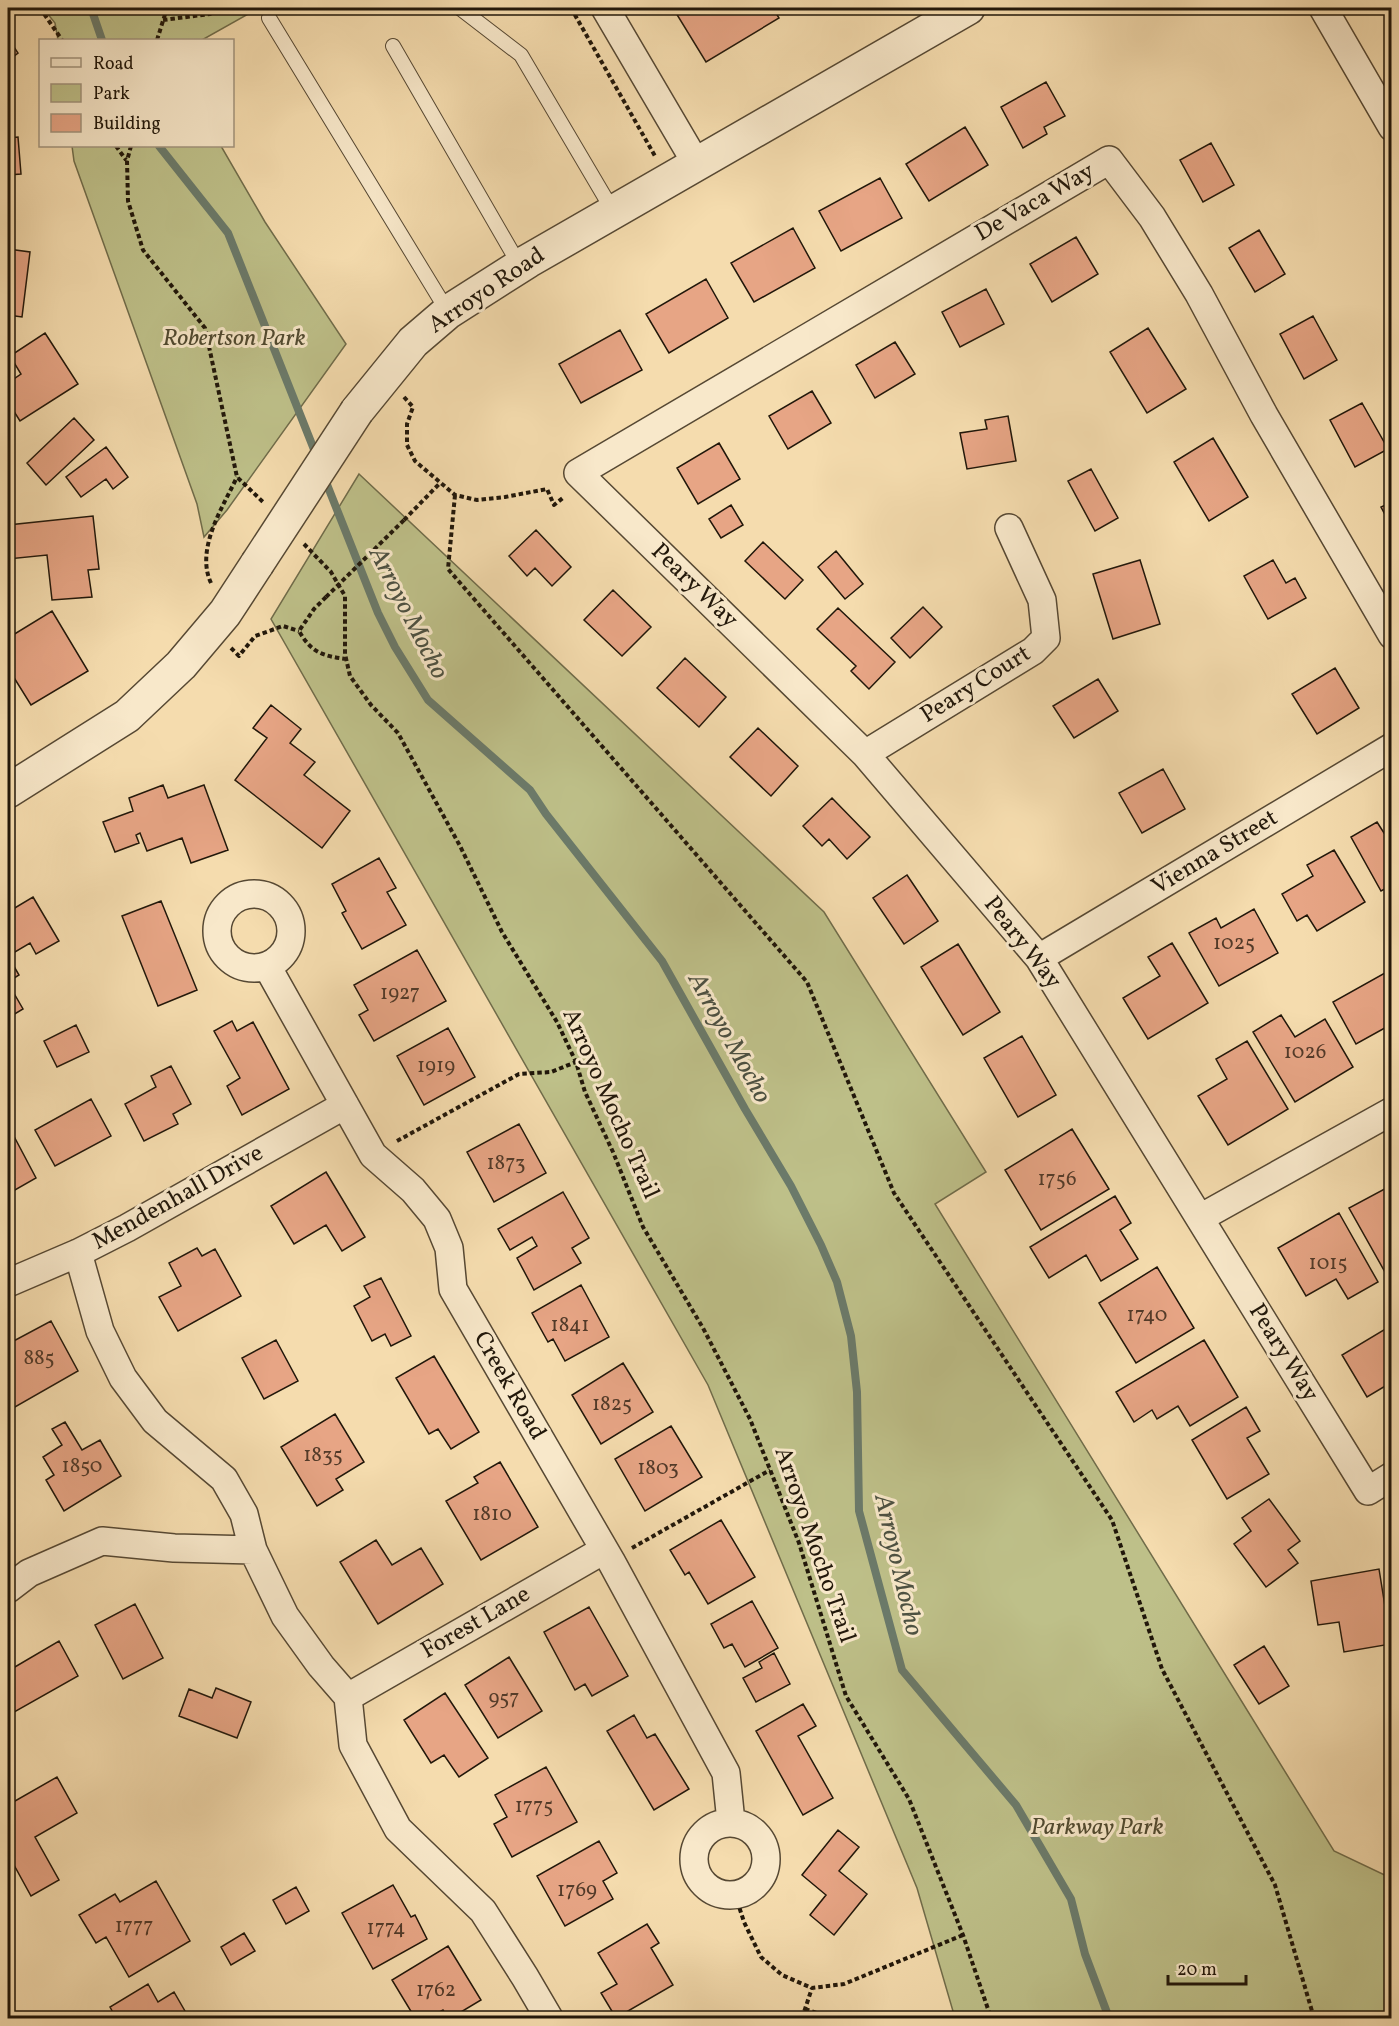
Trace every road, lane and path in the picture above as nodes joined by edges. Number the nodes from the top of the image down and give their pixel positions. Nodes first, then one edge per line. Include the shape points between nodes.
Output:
1 (40, 8) edge
2 (167, 8) edge
3 (221, 8) edge
4 (571, 8) edge
5 (605, 8) edge
6 (968, 8) edge
7 (1323, 8) edge
8 (461, 9) edge
9 (269, 18) dead end
10 (163, 20) junction
11 (61, 39) edge
12 (157, 39) edge
13 (393, 46) dead end
14 (1392, 127) edge
15 (117, 147) edge
16 (131, 147) edge
17 (127, 161) junction
18 (696, 163) junction
19 (668, 180) junction
20 (613, 212) junction
21 (520, 266) junction
22 (448, 312) junction
23 (385, 377) junction
24 (581, 476) junction
25 (237, 477) junction
26 (440, 483) junction
27 (455, 495) junction
28 (264, 504) dead end
29 (1009, 528) dead end
30 (298, 538) dead end
31 (218, 622) junction
32 (299, 631) junction
33 (1392, 635) edge
34 (346, 659) junction
35 (1392, 747) edge
36 (865, 754) junction
37 (8, 791) edge
38 (1039, 958) junction
39 (267, 966) dead end
40 (576, 1062) junction
41 (345, 1105) junction
42 (1392, 1111) edge
43 (373, 1155) junction
44 (1200, 1218) junction
45 (78, 1253) junction
46 (8, 1283) edge
47 (770, 1470) junction
48 (1392, 1476) edge
49 (253, 1550) junction
50 (607, 1555) junction
51 (8, 1589) edge
52 (348, 1696) junction
53 (731, 1822) junction
54 (735, 1894) junction
55 (963, 1935) junction
56 (812, 1988) junction
57 (805, 2009) junction
58 (549, 2019) edge
59 (802, 2019) edge
60 (832, 2019) edge
61 (991, 2019) edge
62 (1314, 2019) edge

1 - 11 path
2 - 10 path
3 - 10 path via 210,14
4 - 19 path
5 - 18 street
6 - 18 street, Arroyo Road
7 - 14 street
8 - 20 lane via 520,55
9 - 22 lane
10 - 12 path
13 - 21 lane
15 - 17 path
16 - 17 path
17 - 25 path via 128,201 142,250 205,328
18 - 19 street, Arroyo Road
19 - 20 street, Arroyo Road
20 - 21 street, Arroyo Road
21 - 22 street, Arroyo Road
22 - 23 street, Arroyo Road via 414,342
23 - 26 path via 413,407 406,424 407,445 415,460
23 - 31 street, Arroyo Road, bridge via 357,411
24 - 27 path via 554,505 547,489 477,500
24 - 33 street, De Vaca Way via 1109,160 1152,217 1199,294 1264,415
24 - 36 street, Peary Way
25 - 28 path
25 - 31 path via 207,546 206,572
26 - 27 path
26 - 32 path, bridge via 314,609
27 - 62 path via 448,569 807,982 894,1193 1112,1520 1162,1669 1275,1884
29 - 36 street, Peary Court via 1042,600 1046,638 1033,651
30 - 34 path, Arroyo Mocho Trail via 331,572 345,596
31 - 32 path via 239,656 255,636 283,626
31 - 37 street, Arroyo Road via 181,665 127,716
32 - 34 path via 308,647
34 - 40 path, Arroyo Mocho Trail via 350,676 398,733 502,932
35 - 38 street, Vienna Street
36 - 38 street, Peary Way
38 - 44 street, Peary Way
39 - 41 street, Creek Road
40 - 43 path via 551,1072 519,1074
40 - 47 path, Arroyo Mocho Trail via 643,1227 703,1328 745,1409
41 - 43 street, Creek Road
41 - 45 street, Mendenhall Drive
42 - 44 street
43 - 50 street, Creek Road via 413,1190 437,1219 449,1248 453,1289
44 - 48 street, Peary Way via 1368,1491
45 - 46 street, Mendenhall Drive
45 - 49 street via 100,1331 123,1378 155,1421 224,1479 244,1514
47 - 50 path
47 - 55 path, Arroyo Mocho Trail via 799,1543 846,1696 909,1799
49 - 51 street via 102,1541 28,1573
49 - 52 street via 285,1616
50 - 52 street, Forest Lane
50 - 53 street, Creek Road via 726,1773
52 - 58 street via 353,1745 398,1829 483,1911
53 - 54 street via 748,1827 760,1838 766,1854 765,1871 755,1885
53 - 54 street via 704,1834 696,1847 694,1862 699,1877 709,1888
54 - 56 path via 761,1957 782,1975
55 - 56 path via 844,1984
55 - 61 path, Arroyo Mocho Trail
56 - 57 path
57 - 59 path
57 - 60 path

